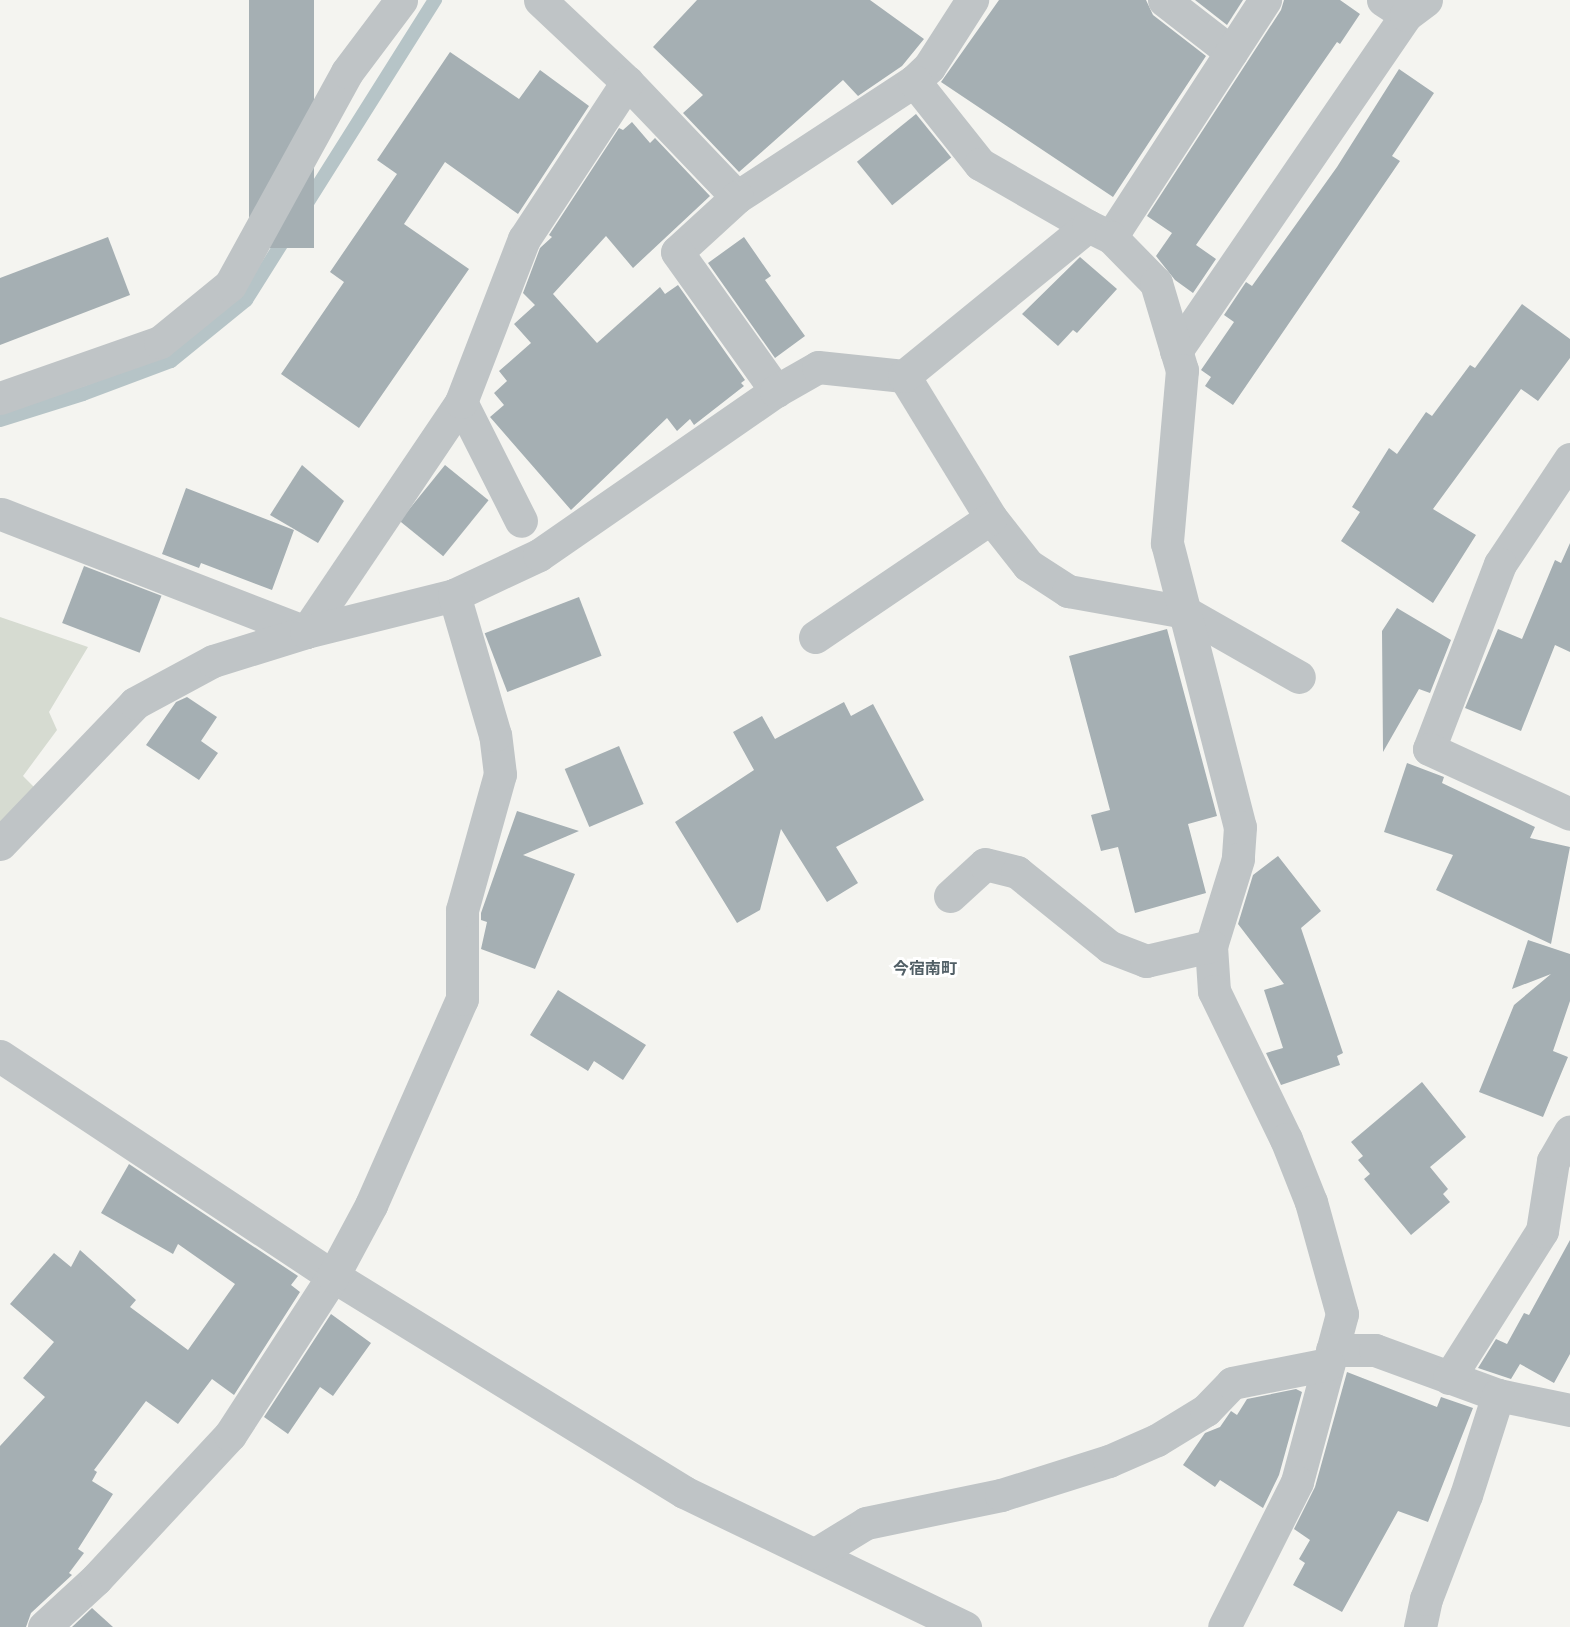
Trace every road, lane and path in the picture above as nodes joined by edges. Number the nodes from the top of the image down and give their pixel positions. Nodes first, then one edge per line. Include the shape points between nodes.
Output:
1 (401, 0) edge
2 (540, 0) edge
3 (972, 0) edge
4 (1164, 0) edge
5 (1265, 0) edge
6 (1405, 5) edge
7 (1231, 52) junction
8 (914, 81) junction
9 (627, 82) junction
10 (737, 197) junction
11 (1100, 231) junction
12 (1176, 351) junction
13 (904, 376) junction
14 (776, 391) junction
15 (0, 398) edge
16 (460, 402) junction
17 (1570, 459) edge
18 (1, 514) edge
19 (991, 518) junction
20 (521, 521) dead end
21 (454, 595) junction
22 (1185, 612) junction
23 (306, 632) junction
24 (814, 637) dead end
25 (1299, 677) dead end
26 (1570, 814) edge
27 (0, 844) edge
28 (950, 896) dead end
29 (1211, 946) junction
30 (0, 1056) edge
31 (1570, 1131) edge
32 (333, 1276) junction
33 (1342, 1314) junction
34 (1375, 1350) junction
35 (1330, 1357) junction
36 (1449, 1378) junction
37 (1498, 1395) junction
38 (1570, 1410) edge
39 (817, 1553) junction
40 (44, 1627) edge
41 (965, 1627) edge
42 (1224, 1627) edge
43 (1420, 1627) edge

1 - 15 street via 347,72 230,285 160,342
2 - 9 street
3 - 8 street via 930,66
4 - 7 street
5 - 7 street
6 - 12 street
7 - 11 street
8 - 10 street
8 - 11 street via 980,164
9 - 10 street
9 - 16 street via 524,239
10 - 14 street via 678,252
11 - 12 street via 1156,283
11 - 13 street
12 - 22 street via 1182,370 1167,543
13 - 14 street via 818,367
13 - 19 street
14 - 21 street via 539,555
16 - 20 street
16 - 23 street
17 - 26 street via 1500,564 1429,749
18 - 23 street
19 - 22 street via 1028,565 1068,591
19 - 24 street
21 - 23 street
21 - 32 street via 495,735 500,774 462,910 462,999 408,1125
22 - 25 street
22 - 29 street via 1240,827 1239,859
23 - 27 street via 213,661 135,704
28 - 29 street via 985,864 1017,873 1110,947 1146,961
29 - 33 street via 1214,991 1290,1149 1311,1202
30 - 32 street
31 - 36 street via 1553,1161 1542,1231
32 - 39 street via 684,1492
32 - 40 street via 230,1435 96,1579
33 - 34 street
33 - 35 street
34 - 35 street
34 - 36 street
35 - 39 street via 1232,1383 1206,1410 1157,1440 1109,1461 1001,1495 866,1523
35 - 42 street via 1297,1482
36 - 37 street
37 - 38 street
37 - 43 street via 1466,1495 1426,1599
39 - 41 street

